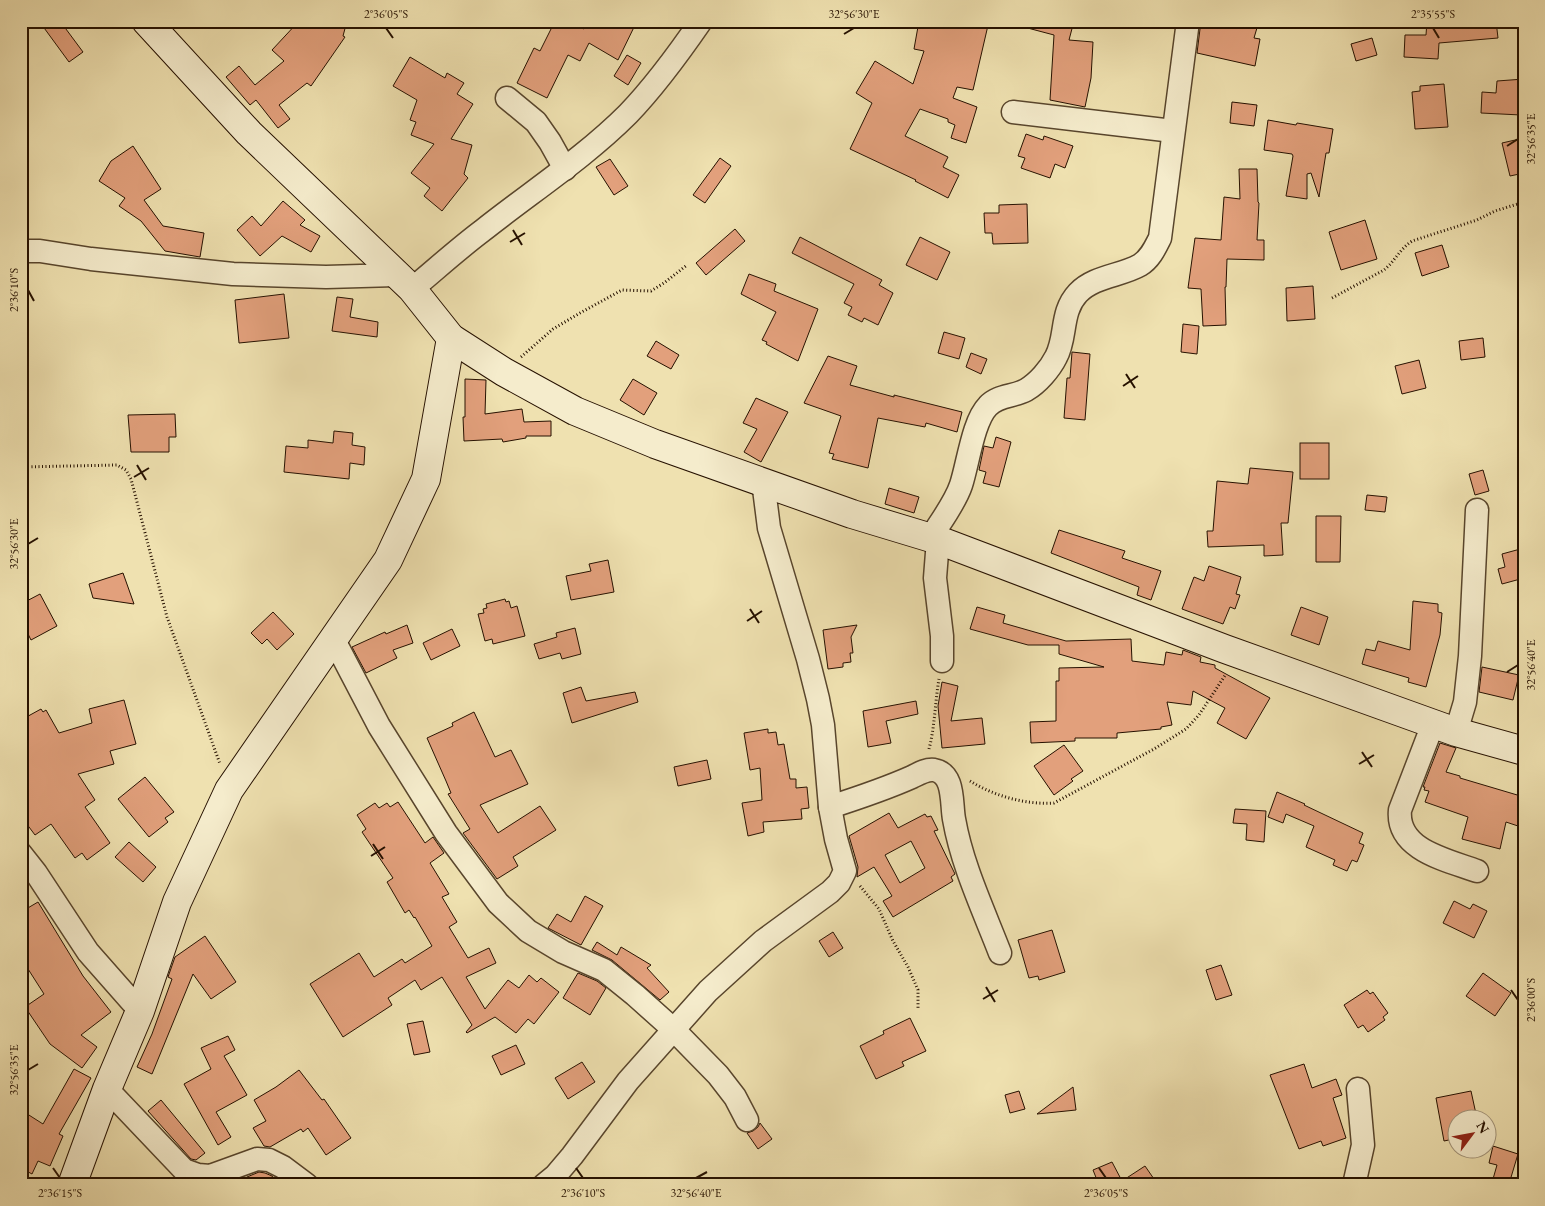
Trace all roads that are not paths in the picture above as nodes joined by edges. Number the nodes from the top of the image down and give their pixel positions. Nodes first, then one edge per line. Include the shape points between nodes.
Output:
1 (146, 21) edge
2 (701, 21) edge
3 (1188, 21) edge
4 (507, 98) dead end
5 (1013, 112) dead end
6 (1173, 131) junction
7 (565, 169) junction
8 (21, 251) edge
9 (404, 282) junction
10 (451, 338) junction
11 (763, 481) junction
12 (1477, 510) dead end
13 (934, 538) junction
14 (334, 640) junction
15 (942, 661) road end
16 (1445, 728) junction
17 (1524, 751) edge
18 (830, 807) junction
19 (21, 854) edge
20 (1477, 872) dead end
21 (1000, 953) dead end
22 (140, 1011) junction
23 (673, 1029) junction
24 (107, 1089) junction
25 (1358, 1089) dead end
26 (747, 1120) dead end
27 (72, 1185) edge
28 (307, 1185) edge
29 (544, 1185) edge
30 (1354, 1185) edge

1 - 9 street via 249,133
2 - 7 street via 628,113
3 - 6 street
4 - 7 street via 536,122
5 - 6 street
6 - 13 street via 1160,238 1152,253 1141,265 1089,284 1078,293 1067,311 1057,355 1045,374 1026,390 999,398 987,407 977,424 961,486
7 - 9 street
8 - 9 street via 233,274
9 - 10 street
10 - 11 street via 575,411 654,444
10 - 14 street via 426,480 388,560
11 - 13 street via 852,514
11 - 18 street via 769,528 808,659 823,725
12 - 16 street via 1465,702
13 - 15 street
13 - 16 street
14 - 22 street via 229,790 177,902
14 - 23 street via 379,726 446,833 498,903 528,931 563,952 604,970
16 - 17 street
16 - 20 street via 1400,810 1399,820 1405,835 1427,853
18 - 21 street via 932,772 950,785 959,842
18 - 23 street via 845,872 839,883 763,940
19 - 22 street via 88,952
22 - 24 street
23 - 26 street via 718,1074
23 - 29 street via 628,1080 572,1156
24 - 27 street
24 - 28 street via 184,1170 210,1176 257,1159 269,1160
25 - 30 street via 1363,1145

